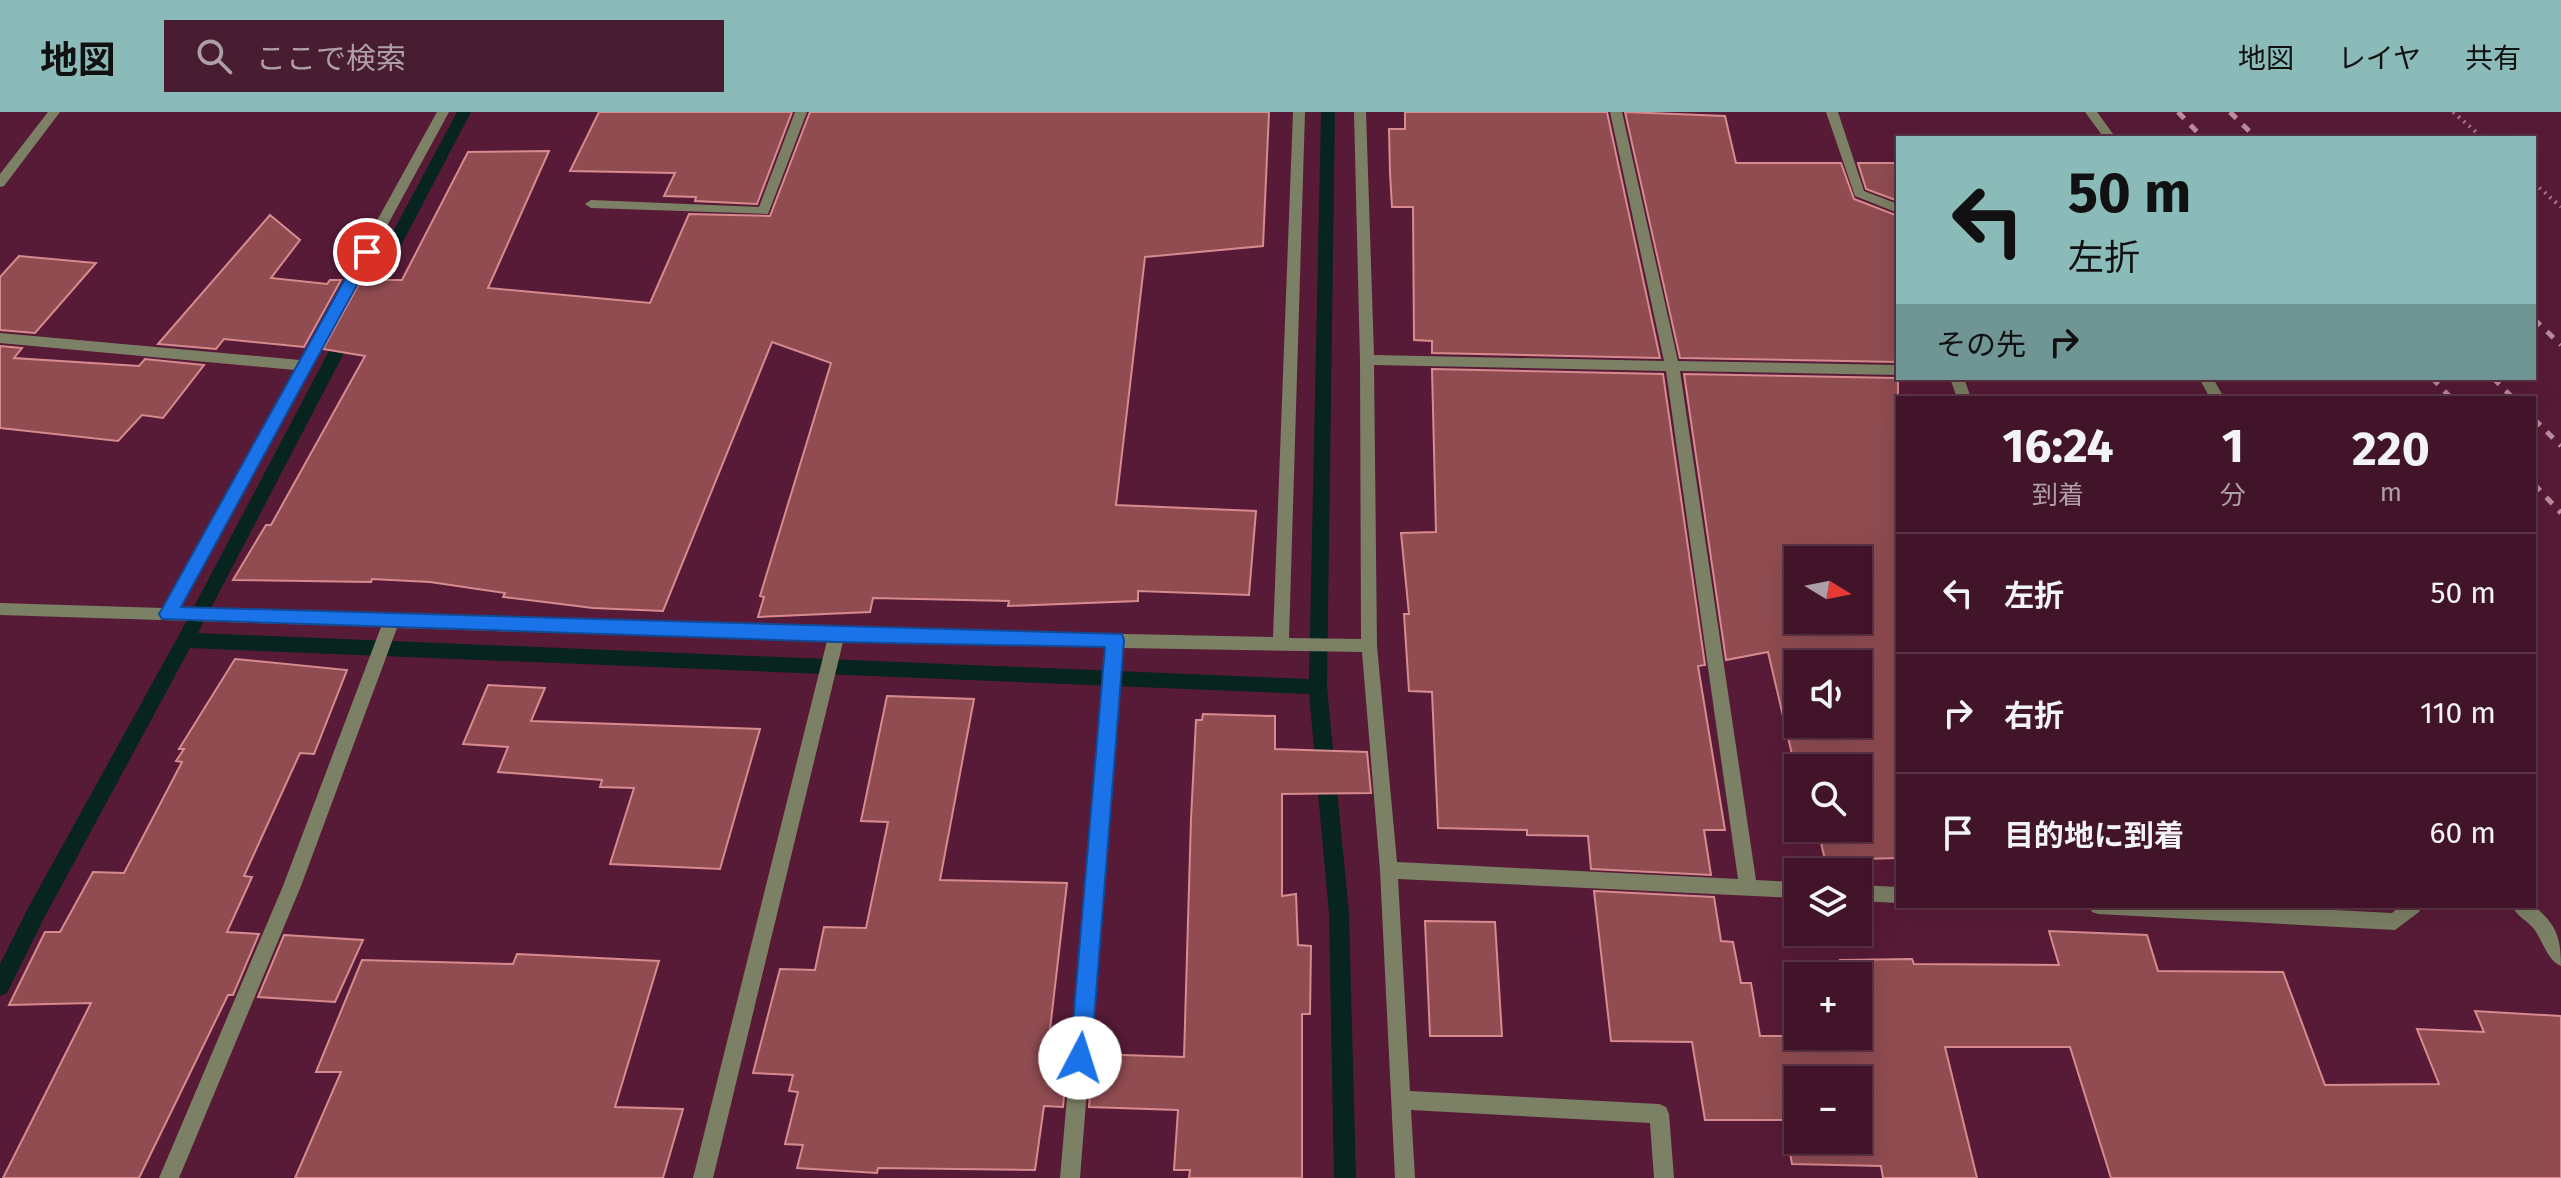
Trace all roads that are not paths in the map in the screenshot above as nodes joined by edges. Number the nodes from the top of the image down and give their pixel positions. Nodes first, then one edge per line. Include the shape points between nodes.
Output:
1 (54, 112) edge
2 (443, 112) edge
3 (801, 112) edge
4 (1299, 112) edge
5 (1360, 112) edge
6 (1616, 112) edge
7 (1832, 112) edge
8 (2091, 112) edge
9 (2109, 136) edge
10 (0, 183) edge
11 (591, 204) dead end
12 (1896, 208) edge
13 (0, 338) edge
14 (1367, 360) junction
15 (306, 366) junction
16 (1672, 367) junction
17 (1896, 370) edge
18 (0, 609) edge
19 (176, 614) junction
20 (392, 619) junction
21 (837, 635) junction
22 (1289, 645) junction
23 (1115, 646) junction
24 (1369, 646) junction
25 (1389, 870) junction
26 (1748, 887) junction
27 (1784, 889) edge
28 (1872, 894) edge
29 (1896, 895) edge
30 (2151, 908) edge
31 (2411, 908) edge
32 (2523, 908) edge
33 (2561, 957) edge
34 (1401, 1100) junction
35 (169, 1178) edge
36 (703, 1178) edge
37 (1070, 1178) edge
38 (1405, 1178) edge
39 (1664, 1178) edge

1 - 10 street
2 - 15 street
3 - 11 street via 764,211
4 - 22 street
5 - 14 street
6 - 16 street
7 - 12 street via 1859,193
8 - 9 street
13 - 15 street
14 - 16 street
14 - 24 street
15 - 19 street
16 - 17 street
16 - 26 street
18 - 19 street
19 - 20 street
20 - 21 street
20 - 35 street via 292,886
21 - 23 street
21 - 36 street
22 - 23 street
22 - 24 street
23 - 37 street
24 - 25 street
25 - 26 street
25 - 34 street
26 - 27 street
28 - 29 street
30 - 31 street via 2395,922
32 - 33 street via 2540,922
34 - 38 street
34 - 39 street via 1659,1114

